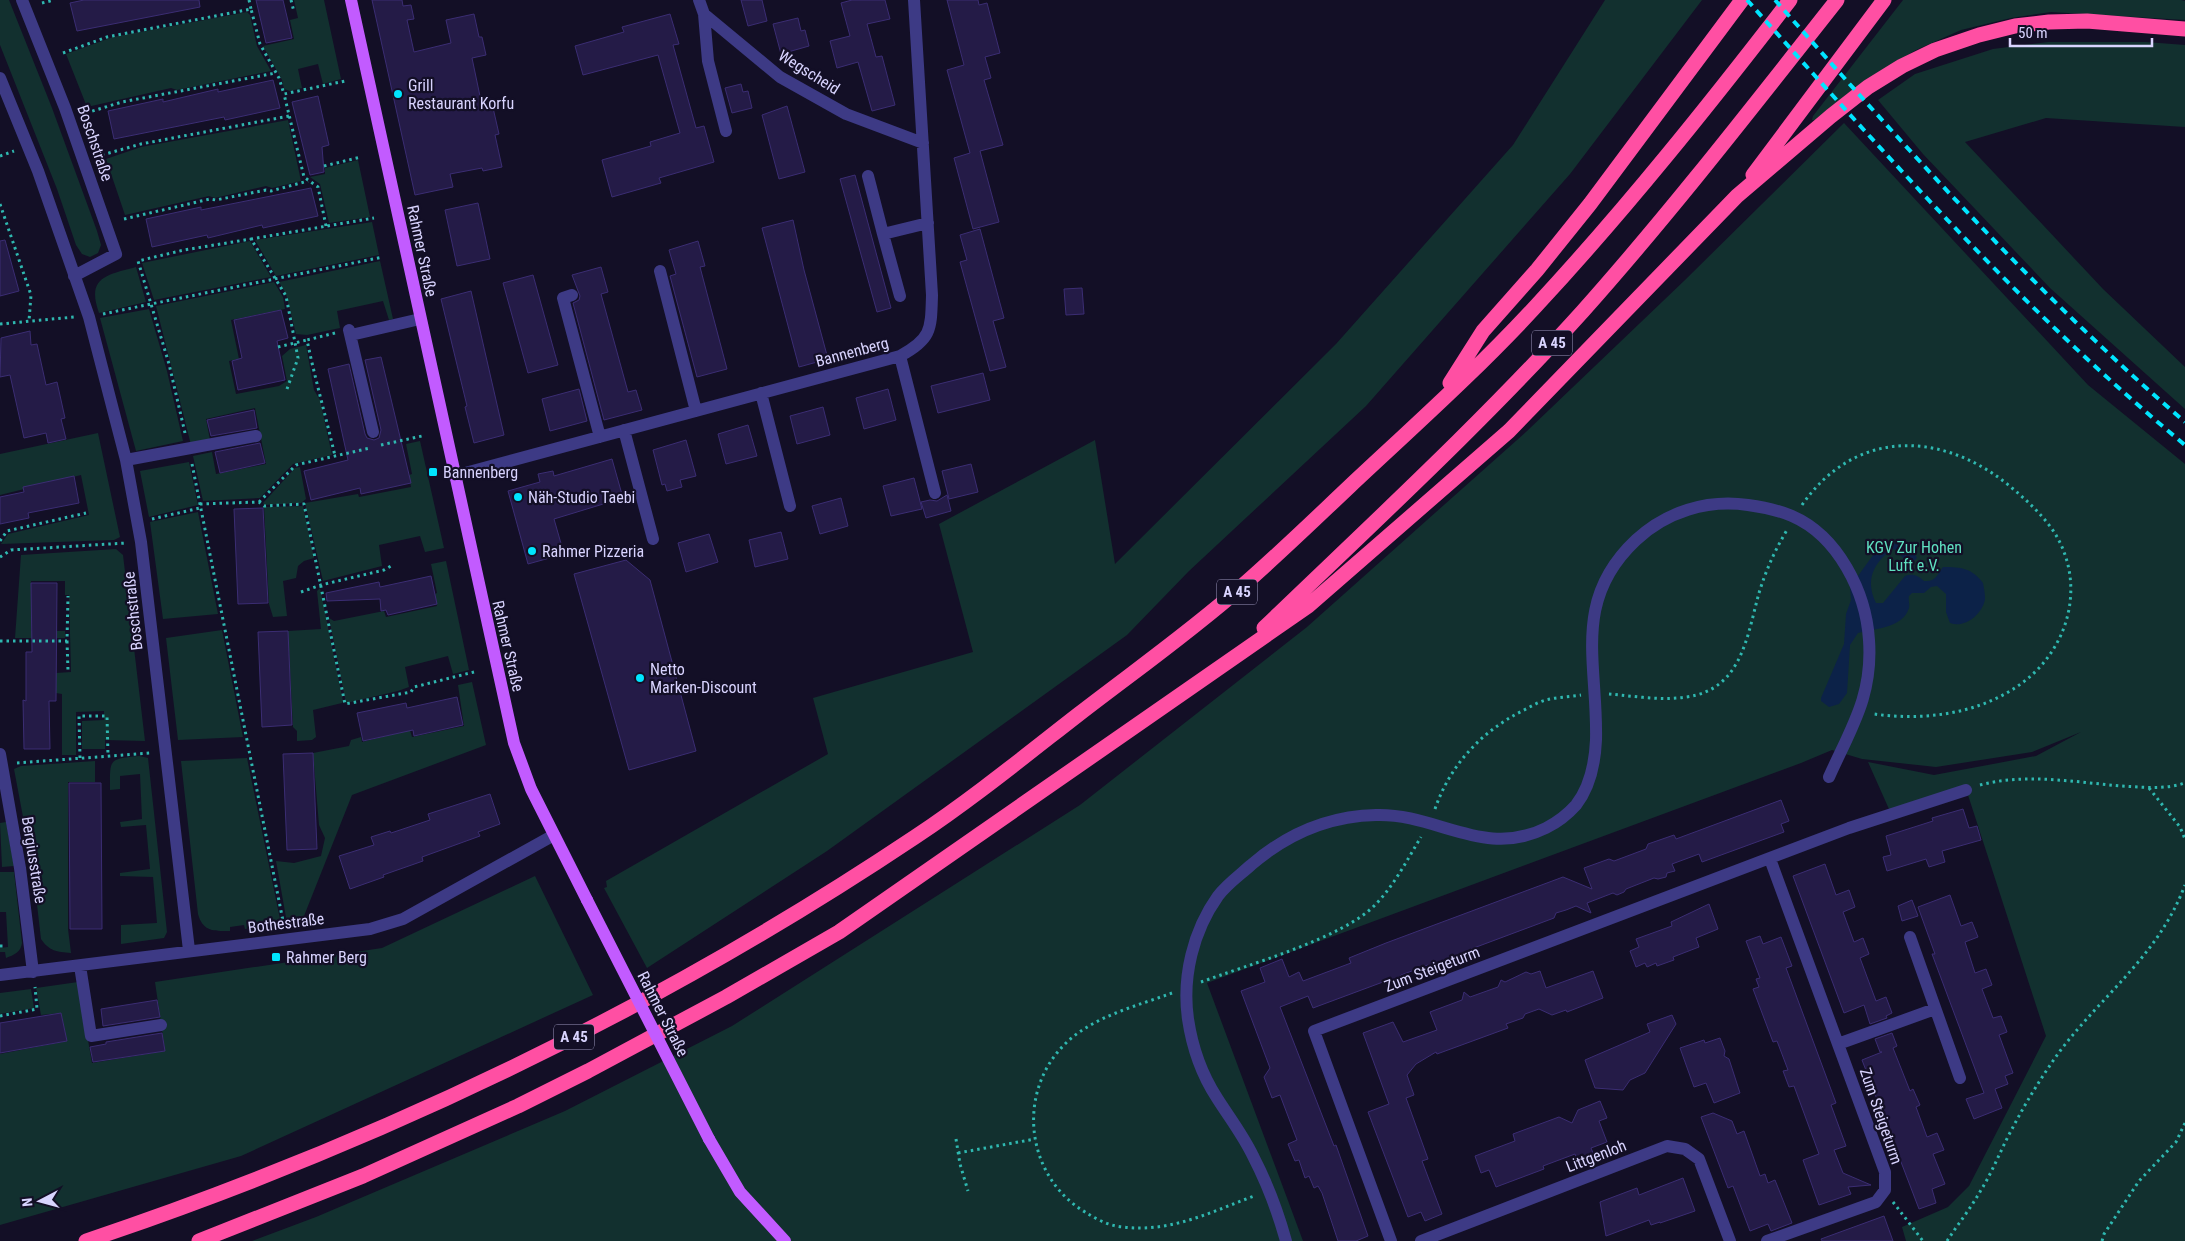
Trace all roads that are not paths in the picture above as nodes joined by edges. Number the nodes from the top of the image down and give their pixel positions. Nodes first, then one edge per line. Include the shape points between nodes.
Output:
1 (22, 0) edge
2 (351, 0) edge
3 (699, 0) edge
4 (914, 0) edge
5 (1742, 0) edge
6 (1790, 0) edge
7 (1837, 0) edge
8 (1884, 0) edge
9 (704, 14) junction
10 (2185, 29) edge
11 (0, 78) edge
12 (726, 131) dead end
13 (923, 143) junction
14 (868, 176) dead end
15 (1737, 196) junction
16 (928, 223) junction
17 (884, 234) junction
18 (660, 271) dead end
19 (74, 276) junction
20 (572, 295) dead end
21 (900, 296) dead end
22 (420, 319) junction
23 (900, 356) junction
24 (761, 393) junction
25 (1434, 408) junction
26 (696, 411) junction
27 (624, 430) junction
28 (372, 432) dead end
29 (256, 436) dead end
30 (600, 437) junction
31 (126, 460) junction
32 (454, 476) junction
33 (935, 493) dead end
34 (790, 506) dead end
35 (653, 539) dead end
36 (1234, 656) junction
37 (1, 762) edge
38 (1829, 776) dead end
39 (1966, 790) road end
40 (554, 835) junction
41 (1770, 859) junction
42 (1910, 937) dead end
43 (189, 950) junction
44 (80, 966) junction
45 (33, 972) junction
46 (0, 975) edge
47 (1935, 1009) junction
48 (161, 1025) dead end
49 (1838, 1044) junction
50 (1960, 1078) dead end
51 (86, 1241) edge
52 (199, 1241) edge
53 (785, 1241) edge
54 (1286, 1241) edge
55 (1391, 1241) edge
56 (1421, 1241) edge
57 (1730, 1241) edge
58 (1767, 1241) edge

1 - 19 street, Boschstraße via 65,108 116,254
2 - 22 main road, Rahmer Straße
3 - 9 street
4 - 13 street, Bannenberg
5 - 25 highway via 1590,204 1484,331
6 - 25 highway, A 45 via 1641,186 1534,308
7 - 36 highway, A 45 via 1712,159 1582,312 1445,454
8 - 15 highway
9 - 12 street via 708,61
9 - 13 street, Wegscheid via 780,76 846,114
10 - 15 highway via 2087,21 2049,22 2015,26 1935,50 1868,86
11 - 19 street, Boschstraße via 38,171
13 - 16 street, Bannenberg
14 - 17 street
15 - 36 highway via 1509,431 1308,606
16 - 17 street
16 - 23 street, Bannenberg via 931,317 920,345
17 - 21 street
18 - 26 street
19 - 31 street, Boschstraße
20 - 30 street via 563,298
22 - 28 street via 350,332
22 - 32 main road, Rahmer Straße
23 - 24 street, Bannenberg
23 - 33 street
24 - 26 street, Bannenberg
24 - 34 street
25 - 51 highway, A 45 via 1237,591 929,827 805,908 584,1032 491,1078 287,1167
26 - 27 street, Bannenberg
27 - 30 street, Bannenberg
27 - 35 street
29 - 31 street
30 - 32 street, Bannenberg
31 - 43 street, Boschstraße via 141,542
32 - 40 main road, Rahmer Straße via 514,743 531,789
36 - 52 highway, A 45 via 839,932 726,997 491,1119 363,1176
37 - 45 street, Bergiusstraße via 20,868
38 - 54 street via 1860,712 1869,668 1869,637 1857,587 1842,559 1816,531 1794,516 1764,507 1728,502 1705,504 1655,524 1636,540 1608,574 1600,590 1591,651 1595,756 1588,783 1576,805 1555,823 1533,834 1508,840 1468,836 1406,817 1358,817 1311,826 1267,851 1220,893 1202,922 1186,988 1188,1020 1201,1066 1214,1094 1252,1154
39 - 41 street, Zum Steigeturm via 1849,828
40 - 43 street, Bothestraße via 403,919 370,929
40 - 53 main road, Rahmer Straße, bridge via 709,1139 740,1192
41 - 49 street, Zum Steigeturm
41 - 55 street, Zum Steigeturm via 1314,1031
42 - 47 street
43 - 44 street, Bothestraße
44 - 45 street, Bothestraße
44 - 48 street via 91,1036
45 - 46 street, Bothestraße
47 - 49 street
47 - 50 street
49 - 58 street, Zum Steigeturm via 1885,1172 1885,1190 1876,1202
56 - 57 street, Littgenloh via 1667,1146 1685,1149 1699,1159

